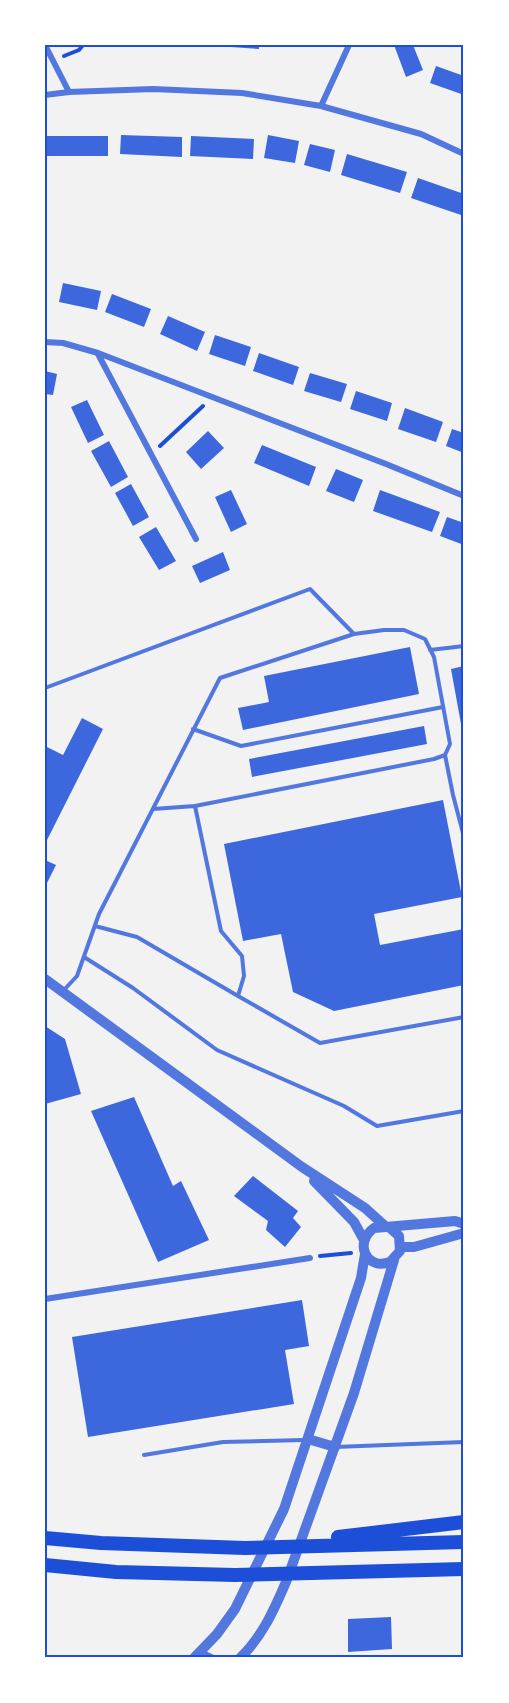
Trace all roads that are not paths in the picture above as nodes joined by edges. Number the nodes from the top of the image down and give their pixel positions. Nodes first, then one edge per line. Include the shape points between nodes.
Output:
1 (45, 45) edge
2 (349, 45) edge
3 (69, 92) junction
4 (45, 95) edge
5 (321, 106) junction
6 (464, 154) edge
7 (45, 342) edge
8 (98, 353) junction
9 (464, 496) edge
10 (196, 539) dead end
11 (354, 634) junction
12 (464, 646) edge
13 (430, 650) junction
14 (45, 688) edge
15 (443, 706) junction
16 (194, 729) junction
17 (445, 755) junction
18 (195, 806) junction
19 (153, 809) junction
20 (464, 837) edge
21 (95, 926) junction
22 (84, 957) junction
23 (45, 979) edge
24 (63, 992) junction
25 (238, 996) junction
26 (464, 1017) edge
27 (464, 1111) edge
28 (302, 1167) junction
29 (464, 1224) edge
30 (387, 1227) junction
31 (464, 1233) edge
32 (401, 1247) junction
33 (364, 1248) junction
34 (310, 1258) road end
35 (394, 1260) junction
36 (45, 1299) edge
37 (308, 1439) junction
38 (464, 1442) edge
39 (335, 1447) junction
40 (144, 1455) dead end
41 (464, 1522) edge
42 (45, 1538) edge
43 (332, 1541) junction
44 (464, 1542) edge
45 (45, 1565) edge
46 (464, 1569) edge
47 (197, 1654) edge
48 (216, 1658) edge
49 (240, 1658) edge

1 - 3 street
2 - 5 street
3 - 4 street
3 - 5 street via 153,89 242,93
5 - 6 street via 421,134
7 - 8 street
8 - 9 street
8 - 10 street
11 - 13 lane via 404,630 425,639
11 - 14 lane via 310,589
11 - 16 lane via 220,678
12 - 13 lane
13 - 15 lane
15 - 16 lane via 241,746
15 - 17 lane via 450,744
16 - 19 lane
17 - 18 lane
17 - 20 lane
18 - 19 lane
18 - 25 lane via 221,930 242,956 244,976
19 - 21 lane
21 - 22 lane
21 - 25 lane via 137,937
22 - 24 lane via 77,976
22 - 27 lane via 218,1050 344,1106 377,1126
23 - 24 street
24 - 28 street
25 - 26 lane via 320,1043
28 - 30 street
28 - 33 street via 354,1222
29 - 30 street via 455,1221
30 - 32 street via 399,1236
30 - 33 street via 367,1233
31 - 32 street
32 - 35 street
33 - 35 street via 371,1260 379,1264
33 - 37 street via 361,1278
34 - 36 street
35 - 39 street
37 - 39 street
37 - 40 lane via 223,1442
37 - 47 street via 284,1509 246,1588 226,1622
38 - 39 lane
39 - 49 street via 273,1613
41 - 43 highway
42 - 43 highway via 246,1548
43 - 44 highway
45 - 46 highway via 116,1572 235,1575
47 - 48 lane

